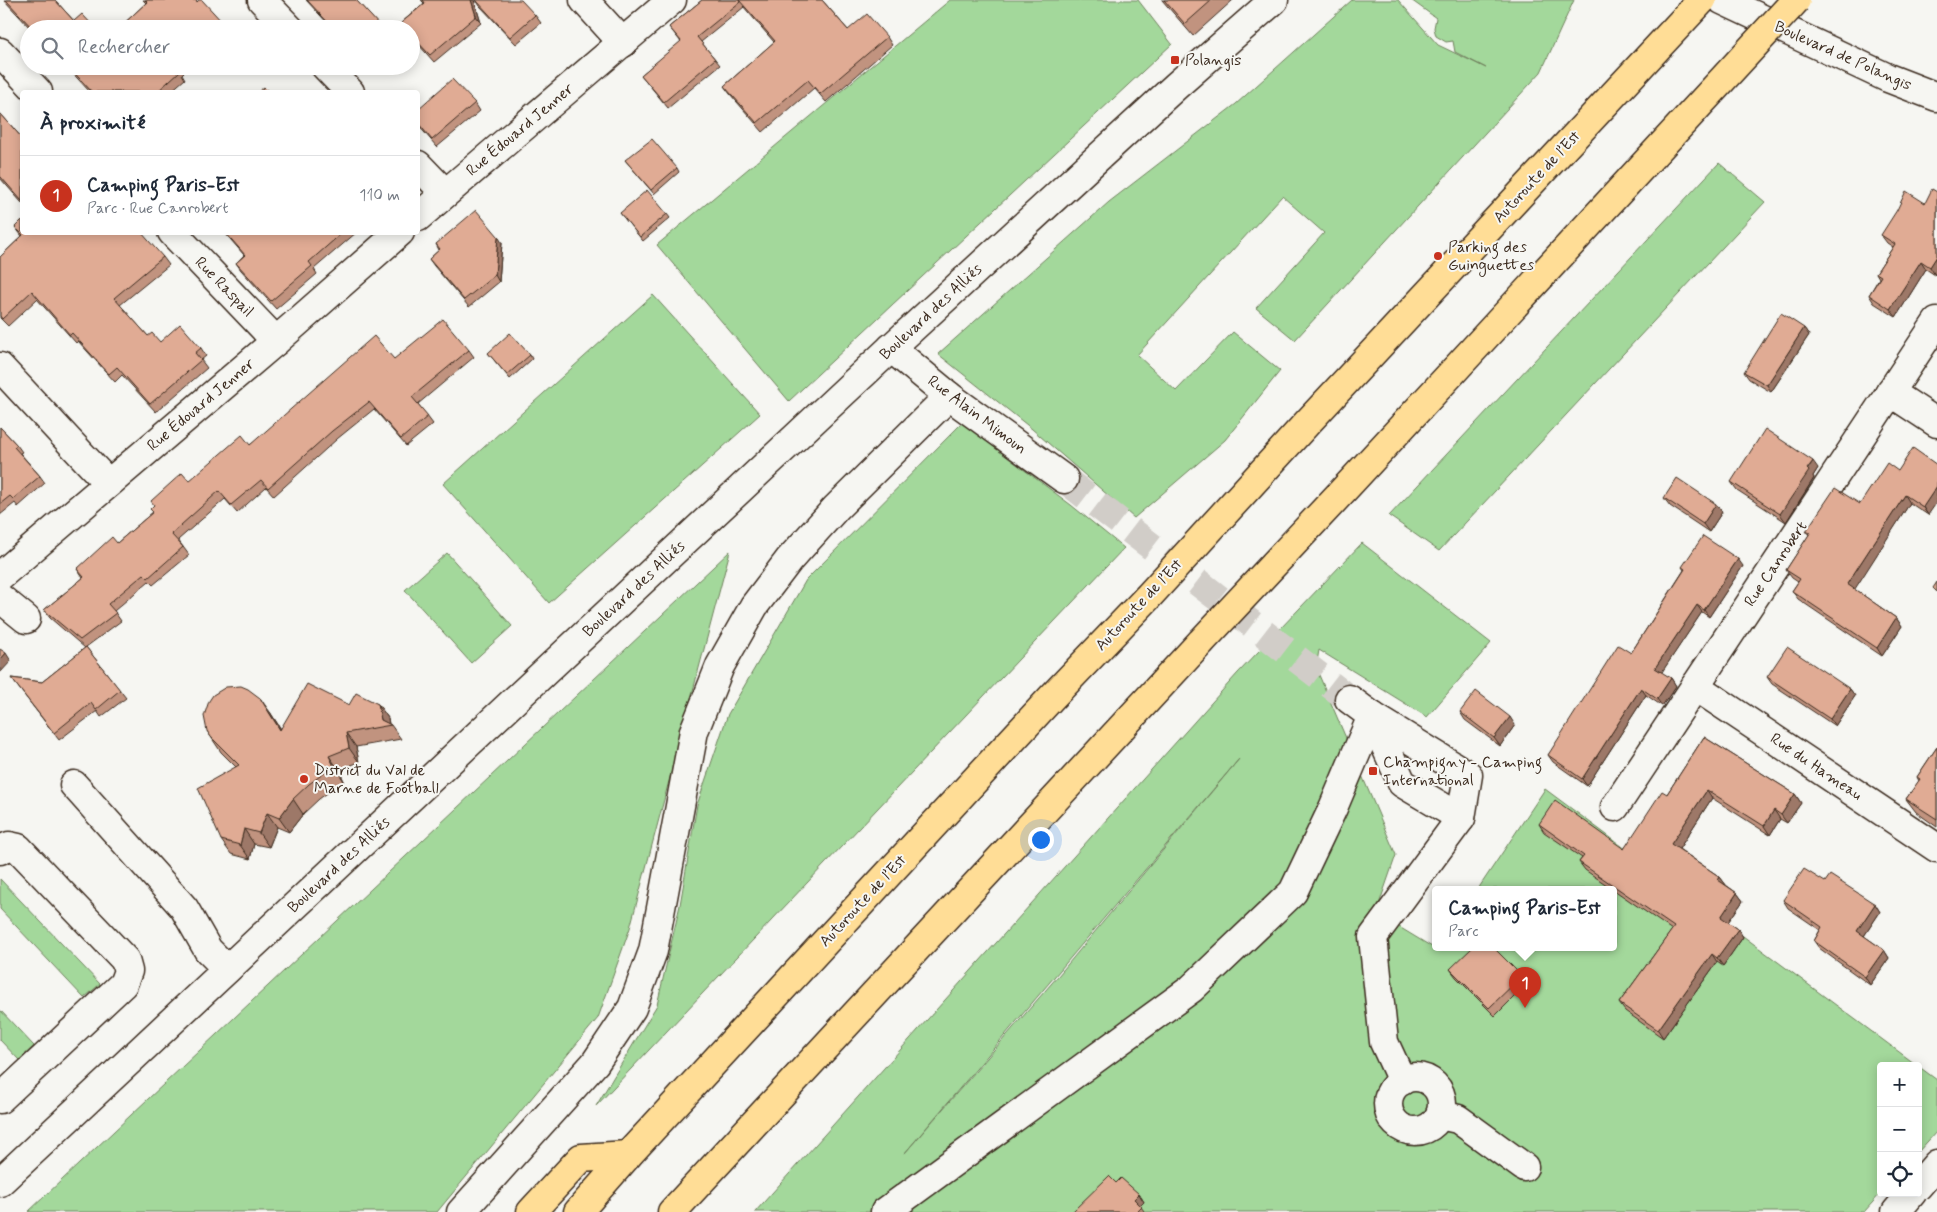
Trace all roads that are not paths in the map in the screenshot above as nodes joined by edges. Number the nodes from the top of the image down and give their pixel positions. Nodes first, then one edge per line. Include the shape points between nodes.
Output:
1 (262, 0) edge
2 (584, 0) edge
3 (672, 0) edge
4 (1274, 0) edge
5 (1702, 0) edge
6 (1722, 0) edge
7 (1796, 0) edge
8 (281, 20) edge
9 (623, 43) junction
10 (0, 52) edge
11 (20, 73) edge
12 (22, 75) edge
13 (334, 75) edge
14 (36, 90) edge
15 (348, 90) edge
16 (1937, 97) edge
17 (420, 166) edge
18 (445, 193) junction
19 (420, 215) edge
20 (175, 235) edge
21 (397, 235) edge
22 (1937, 322) edge
23 (276, 342) junction
24 (891, 348) junction
25 (0, 367) edge
26 (1890, 392) junction
27 (949, 396) junction
28 (1937, 423) edge
29 (1064, 480) tunnel mouth
30 (108, 483) junction
31 (0, 576) edge
32 (0, 598) edge
33 (26, 619) dead end
34 (1695, 686) junction
35 (1349, 699) tunnel mouth
36 (1372, 716) junction
37 (74, 785) dead end
38 (1615, 807) dead end
39 (1461, 818) junction
40 (1937, 848) edge
41 (0, 850) edge
42 (227, 969) junction
43 (1402, 1081) junction
44 (0, 1099) edge
45 (1440, 1115) junction
46 (628, 1155) junction
47 (1937, 1164) edge
48 (1524, 1167) dead end
49 (1922, 1181) edge
50 (0, 1182) edge
51 (1909, 1197) edge
52 (462, 1212) edge
53 (531, 1212) edge
54 (578, 1212) edge
55 (672, 1212) edge
56 (885, 1212) edge
57 (1896, 1212) edge

1 - 8 street
2 - 9 street
3 - 9 street, Rue Édouard Jenner
4 - 24 street, Boulevard des Alliés
5 - 46 highway, Autoroute de l’Est, bridge
6 - 16 street, Boulevard de Polangis via 1888,78
7 - 55 highway, bridge
9 - 18 street, Rue Édouard Jenner
10 - 11 street
12 - 14 street
13 - 15 street
17 - 18 street
18 - 19 street, Rue Édouard Jenner
20 - 23 street, Rue Raspail
21 - 23 street, Rue Édouard Jenner
22 - 26 street, Rue Canrobert
23 - 30 street, Rue Édouard Jenner
24 - 27 street, Rue Alain Mimoun
24 - 42 street, Boulevard des Alliés
25 - 30 street
26 - 28 street
26 - 34 street, Rue Canrobert
27 - 29 street, Rue Alain Mimoun
27 - 52 street via 836,508 789,560 754,606 720,666 694,731 653,951 632,1008 595,1063
30 - 31 street, Rue Édouard Jenner
32 - 33 street
34 - 38 street, Rue Canrobert
34 - 40 street, Rue du Hameau
35 - 36 street
36 - 39 street via 1402,783
36 - 39 street via 1468,776
36 - 56 street via 1293,892 1191,989
37 - 42 street via 184,908 208,950
39 - 43 street via 1373,937 1384,1042
41 - 44 street via 9,846 18,848 125,960 128,971 123,984
42 - 50 street, Boulevard des Alliés
43 - 45 street via 1412,1077 1433,1084 1441,1099
43 - 45 street via 1388,1100 1389,1112 1395,1123 1405,1130 1417,1132 1429,1128
45 - 48 street via 1458,1119
46 - 53 highway via 582,1158
46 - 54 highway, Autoroute de l’Est
47 - 49 street
51 - 57 street

